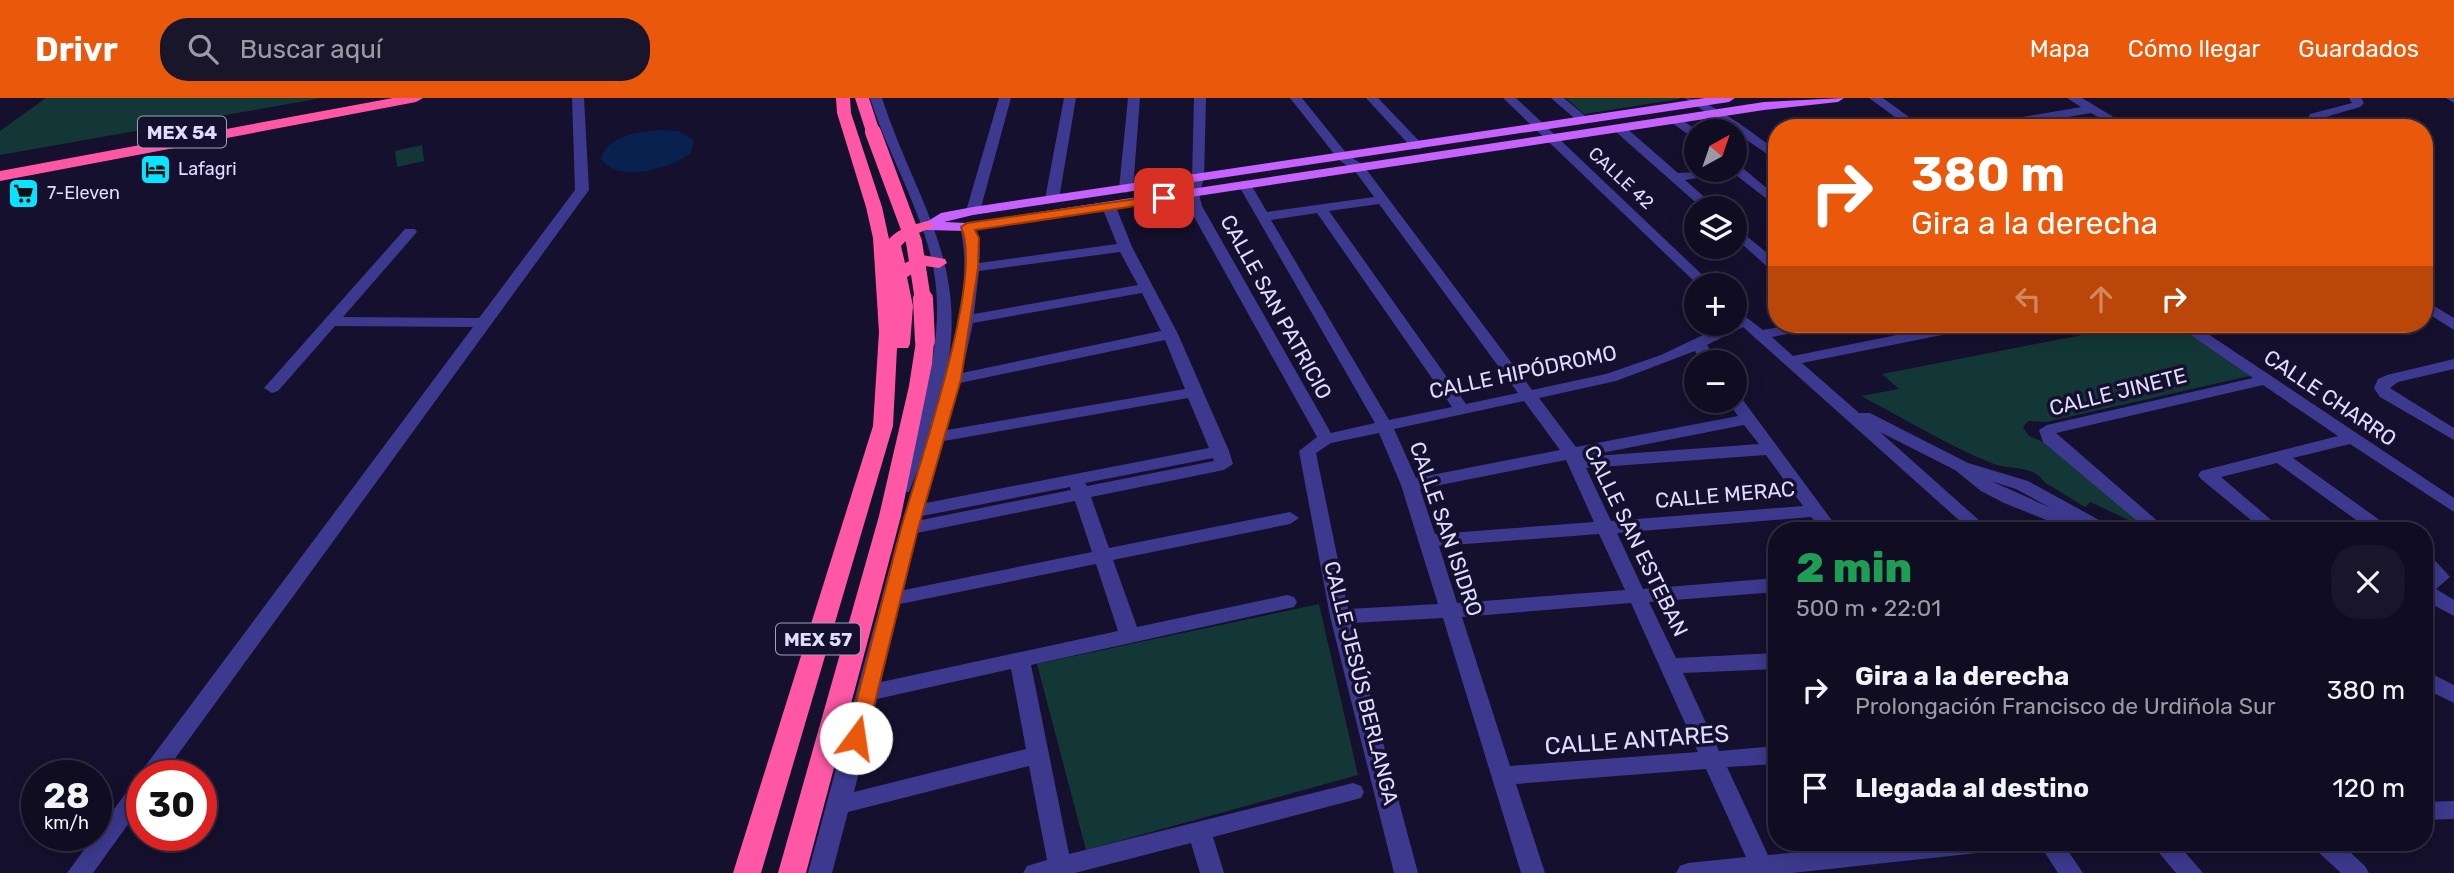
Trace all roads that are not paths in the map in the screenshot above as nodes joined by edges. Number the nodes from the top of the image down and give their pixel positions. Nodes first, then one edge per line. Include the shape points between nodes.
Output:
1 (364, 98) edge
2 (416, 98) edge
3 (578, 98) edge
4 (844, 98) edge
5 (862, 98) edge
6 (876, 98) edge
7 (1005, 98) edge
8 (1070, 98) edge
9 (1134, 98) edge
10 (1200, 98) edge
11 (1296, 98) edge
12 (1372, 98) edge
13 (1509, 98) edge
14 (1557, 98) edge
15 (1729, 98) edge
16 (1838, 98) edge
17 (1875, 98) edge
18 (2073, 98) edge
19 (2355, 98) edge
20 (1693, 100) edge
21 (2092, 109) junction
22 (1710, 115) junction
23 (1905, 119) edge
24 (2035, 119) edge
25 (2110, 119) edge
26 (2313, 119) edge
27 (1676, 120) junction
28 (1585, 121) junction
29 (1684, 126) edge
30 (1541, 128) junction
31 (1620, 129) junction
32 (1553, 140) junction
33 (1417, 146) junction
34 (1768, 150) edge
35 (1343, 157) junction
36 (0, 165) edge
37 (1359, 168) junction
38 (0, 176) edge
39 (1684, 176) edge
40 (1676, 177) junction
41 (1198, 178) junction
42 (1747, 179) edge
43 (1245, 186) junction
44 (1126, 189) junction
45 (1192, 194) junction
46 (1697, 196) edge
47 (1768, 196) edge
48 (1052, 199) junction
49 (1380, 200) junction
50 (1110, 207) junction
51 (1321, 209) junction
52 (974, 211) junction
53 (1262, 217) junction
54 (927, 226) junction
55 (967, 227) junction
56 (410, 232) dead end
57 (1747, 241) edge
58 (1125, 247) junction
59 (1768, 260) edge
60 (939, 263) junction
61 (972, 268) junction
62 (1693, 273) edge
63 (899, 274) junction
64 (1147, 288) junction
65 (2433, 299) edge
66 (2433, 310) edge
67 (2454, 313) edge
68 (965, 320) junction
69 (333, 321) junction
70 (483, 323) junction
71 (1747, 323) edge
72 (2454, 325) edge
73 (1771, 333) edge
74 (1928, 333) edge
75 (2196, 333) edge
76 (1170, 334) junction
77 (1760, 335) junction
78 (1711, 336) edge
79 (1699, 345) junction
80 (1702, 350) edge
81 (1790, 361) junction
82 (2454, 364) edge
83 (954, 379) junction
84 (2265, 380) junction
85 (272, 388) dead end
86 (1194, 392) junction
87 (1528, 397) junction
88 (885, 403) junction
89 (1845, 407) junction
90 (1462, 410) junction
91 (1743, 413) edge
92 (1747, 419) junction
93 (1384, 425) junction
94 (2454, 435) edge
95 (937, 437) junction
96 (2352, 438) junction
97 (1326, 439) junction
98 (1770, 449) junction
99 (1307, 451) joint
100 (2280, 457) junction
101 (1573, 458) junction
102 (1961, 467) junction
103 (1410, 485) junction
104 (1080, 488) junction
105 (2454, 506) edge
106 (1816, 511) junction
107 (1290, 518) dead end
108 (905, 519) junction
109 (1824, 522) edge
110 (1972, 522) edge
111 (2068, 522) edge
112 (2089, 522) edge
113 (2149, 522) edge
114 (2264, 522) edge
115 (2371, 522) edge
116 (1607, 528) junction
117 (1428, 541) junction
118 (1101, 557) junction
119 (2433, 569) edge
120 (2433, 583) edge
121 (1768, 587) edge
122 (1638, 595) junction
123 (2433, 596) edge
124 (891, 599) junction
125 (1287, 602) dead end
126 (2454, 609) edge
127 (1450, 611) junction
128 (1340, 616) junction
129 (1130, 636) junction
130 (1768, 661) edge
131 (1020, 662) junction
132 (1671, 666) junction
133 (867, 693) junction
134 (1038, 755) junction
135 (1768, 756) edge
136 (162, 760) edge
137 (1714, 761) junction
138 (1502, 776) junction
139 (1353, 792) dead end
140 (839, 805) junction
141 (126, 810) edge
142 (2454, 810) edge
143 (2433, 811) edge
144 (1199, 830) junction
145 (1926, 851) edge
146 (2055, 851) edge
147 (2170, 851) edge
148 (2333, 851) edge
149 (1060, 867) junction
150 (1763, 869) edge
151 (79, 873) edge
152 (747, 873) edge
153 (793, 873) edge
154 (820, 873) edge
155 (1035, 873) edge
156 (1212, 873) edge
157 (1406, 873) edge
158 (1533, 873) edge
159 (1688, 873) edge
160 (2071, 873) edge
161 (2191, 873) edge
162 (2357, 873) edge

1 - 36 highway, MEX 54
2 - 38 highway, MEX 54
3 - 70 street via 582,190
4 - 54 highway via 852,107 882,210 894,221
4 - 88 highway, MEX 57 via 847,126 881,236 890,351
5 - 108 highway, MEX 57, bridge via 914,242 923,301 925,341 918,393 896,479
6 - 54 street
7 - 52 street
8 - 48 street
9 - 44 street
10 - 41 street
11 - 35 street, CALLE SAN ESTEBAN
12 - 33 street
13 - 30 street, CALLE 42
14 - 28 street
15 - 20 main road
16 - 22 main road
17 - 23 street
18 - 21 street
19 - 26 street via 2356,105
20 - 22 street
20 - 28 main road
21 - 24 street
21 - 25 street
22 - 27 main road
22 - 34 street via 1739,128
27 - 29 street
27 - 31 main road
28 - 30 main road
30 - 32 street, CALLE 42
30 - 33 main road
31 - 32 main road
31 - 40 street
32 - 37 main road
32 - 62 street, CALLE 42
33 - 35 main road
35 - 37 street, CALLE SAN ESTEBAN
35 - 41 main road
37 - 43 main road
37 - 49 street, CALLE SAN ESTEBAN
39 - 40 street
40 - 46 street
41 - 44 main road
41 - 45 street
42 - 47 street
43 - 45 main road
43 - 53 street, CALLE SAN ISIDRO
44 - 48 main road
45 - 50 main road
45 - 97 street, CALLE SAN PATRICIO
48 - 52 main road
49 - 51 street
49 - 87 street, CALLE SAN ESTEBAN
50 - 55 main road
50 - 58 street
51 - 53 street
51 - 90 street
52 - 54 main road via 946,216
53 - 93 street, CALLE SAN ISIDRO
54 - 55 main road
54 - 60 street
54 - 63 highway via 897,238 893,246
55 - 61 street via 972,238
56 - 69 street
57 - 59 street
58 - 61 street
58 - 64 street
60 - 63 highway via 922,260
60 - 108 street via 942,356 916,453
61 - 68 street
63 - 88 highway via 902,337 898,371
64 - 68 street
64 - 76 street
65 - 67 street
66 - 72 street
68 - 83 street
69 - 70 street
69 - 85 street
70 - 136 street
71 - 77 street
73 - 77 street
74 - 81 street
75 - 84 street, CALLE CHARRO
76 - 83 street
76 - 86 street
77 - 81 street
78 - 79 street, CALLE HIPÓDROMO
79 - 80 street
79 - 87 street, CALLE HIPÓDROMO via 1610,378
81 - 89 street
82 - 94 street via 2393,378 2382,388
83 - 95 street
84 - 96 street, CALLE CHARRO
84 - 113 street, CALLE JINETE via 2047,430 2049,438
86 - 95 street
86 - 104 street via 1220,459
87 - 90 street, CALLE HIPÓDROMO
87 - 101 street, CALLE SAN ESTEBAN
88 - 152 highway, MEX 57 via 883,426
89 - 102 street
89 - 110 street
90 - 93 street, CALLE HIPÓDROMO
91 - 92 street
92 - 98 street
92 - 101 street
93 - 97 street, CALLE HIPÓDROMO
93 - 103 street, CALLE SAN ISIDRO
95 - 108 street
96 - 100 street
96 - 105 street, CALLE CHARRO
97 - 99 street, CALLE HIPÓDROMO
98 - 101 street
98 - 106 street
99 - 128 street, CALLE JESÚS BERLANGA
100 - 114 street via 2207,475
100 - 115 street
101 - 103 street
101 - 116 street, CALLE SAN ESTEBAN
102 - 111 street via 2010,499
102 - 112 street via 2022,485
103 - 117 street, CALLE SAN ISIDRO
104 - 108 street
104 - 118 street
106 - 109 street
106 - 116 street, CALLE MERAC
107 - 118 street
108 - 124 street
108 - 153 highway, MEX 57
116 - 117 street, CALLE MERAC
116 - 122 street, CALLE SAN ESTEBAN
117 - 127 street, CALLE SAN ISIDRO
118 - 124 street
118 - 129 street
119 - 120 street via 2441,577
121 - 122 street
122 - 127 street
122 - 132 street, CALLE SAN ESTEBAN
123 - 126 street
124 - 133 street
125 - 129 street
127 - 128 street
127 - 138 street, CALLE SAN ISIDRO
128 - 157 street, CALLE JESÚS BERLANGA
129 - 131 street
130 - 132 street
131 - 133 street
131 - 134 street
132 - 137 street, CALLE SAN ESTEBAN
133 - 140 street
134 - 140 street
134 - 149 street
135 - 137 street, CALLE ANTARES
137 - 138 street, CALLE ANTARES
137 - 150 street, CALLE SAN ESTEBAN
138 - 158 street, CALLE SAN ISIDRO
139 - 144 street
140 - 154 street
141 - 151 street
142 - 143 street
144 - 149 street
144 - 156 street
145 - 150 street
146 - 160 street
147 - 161 street
148 - 162 street
149 - 155 street
150 - 159 street

